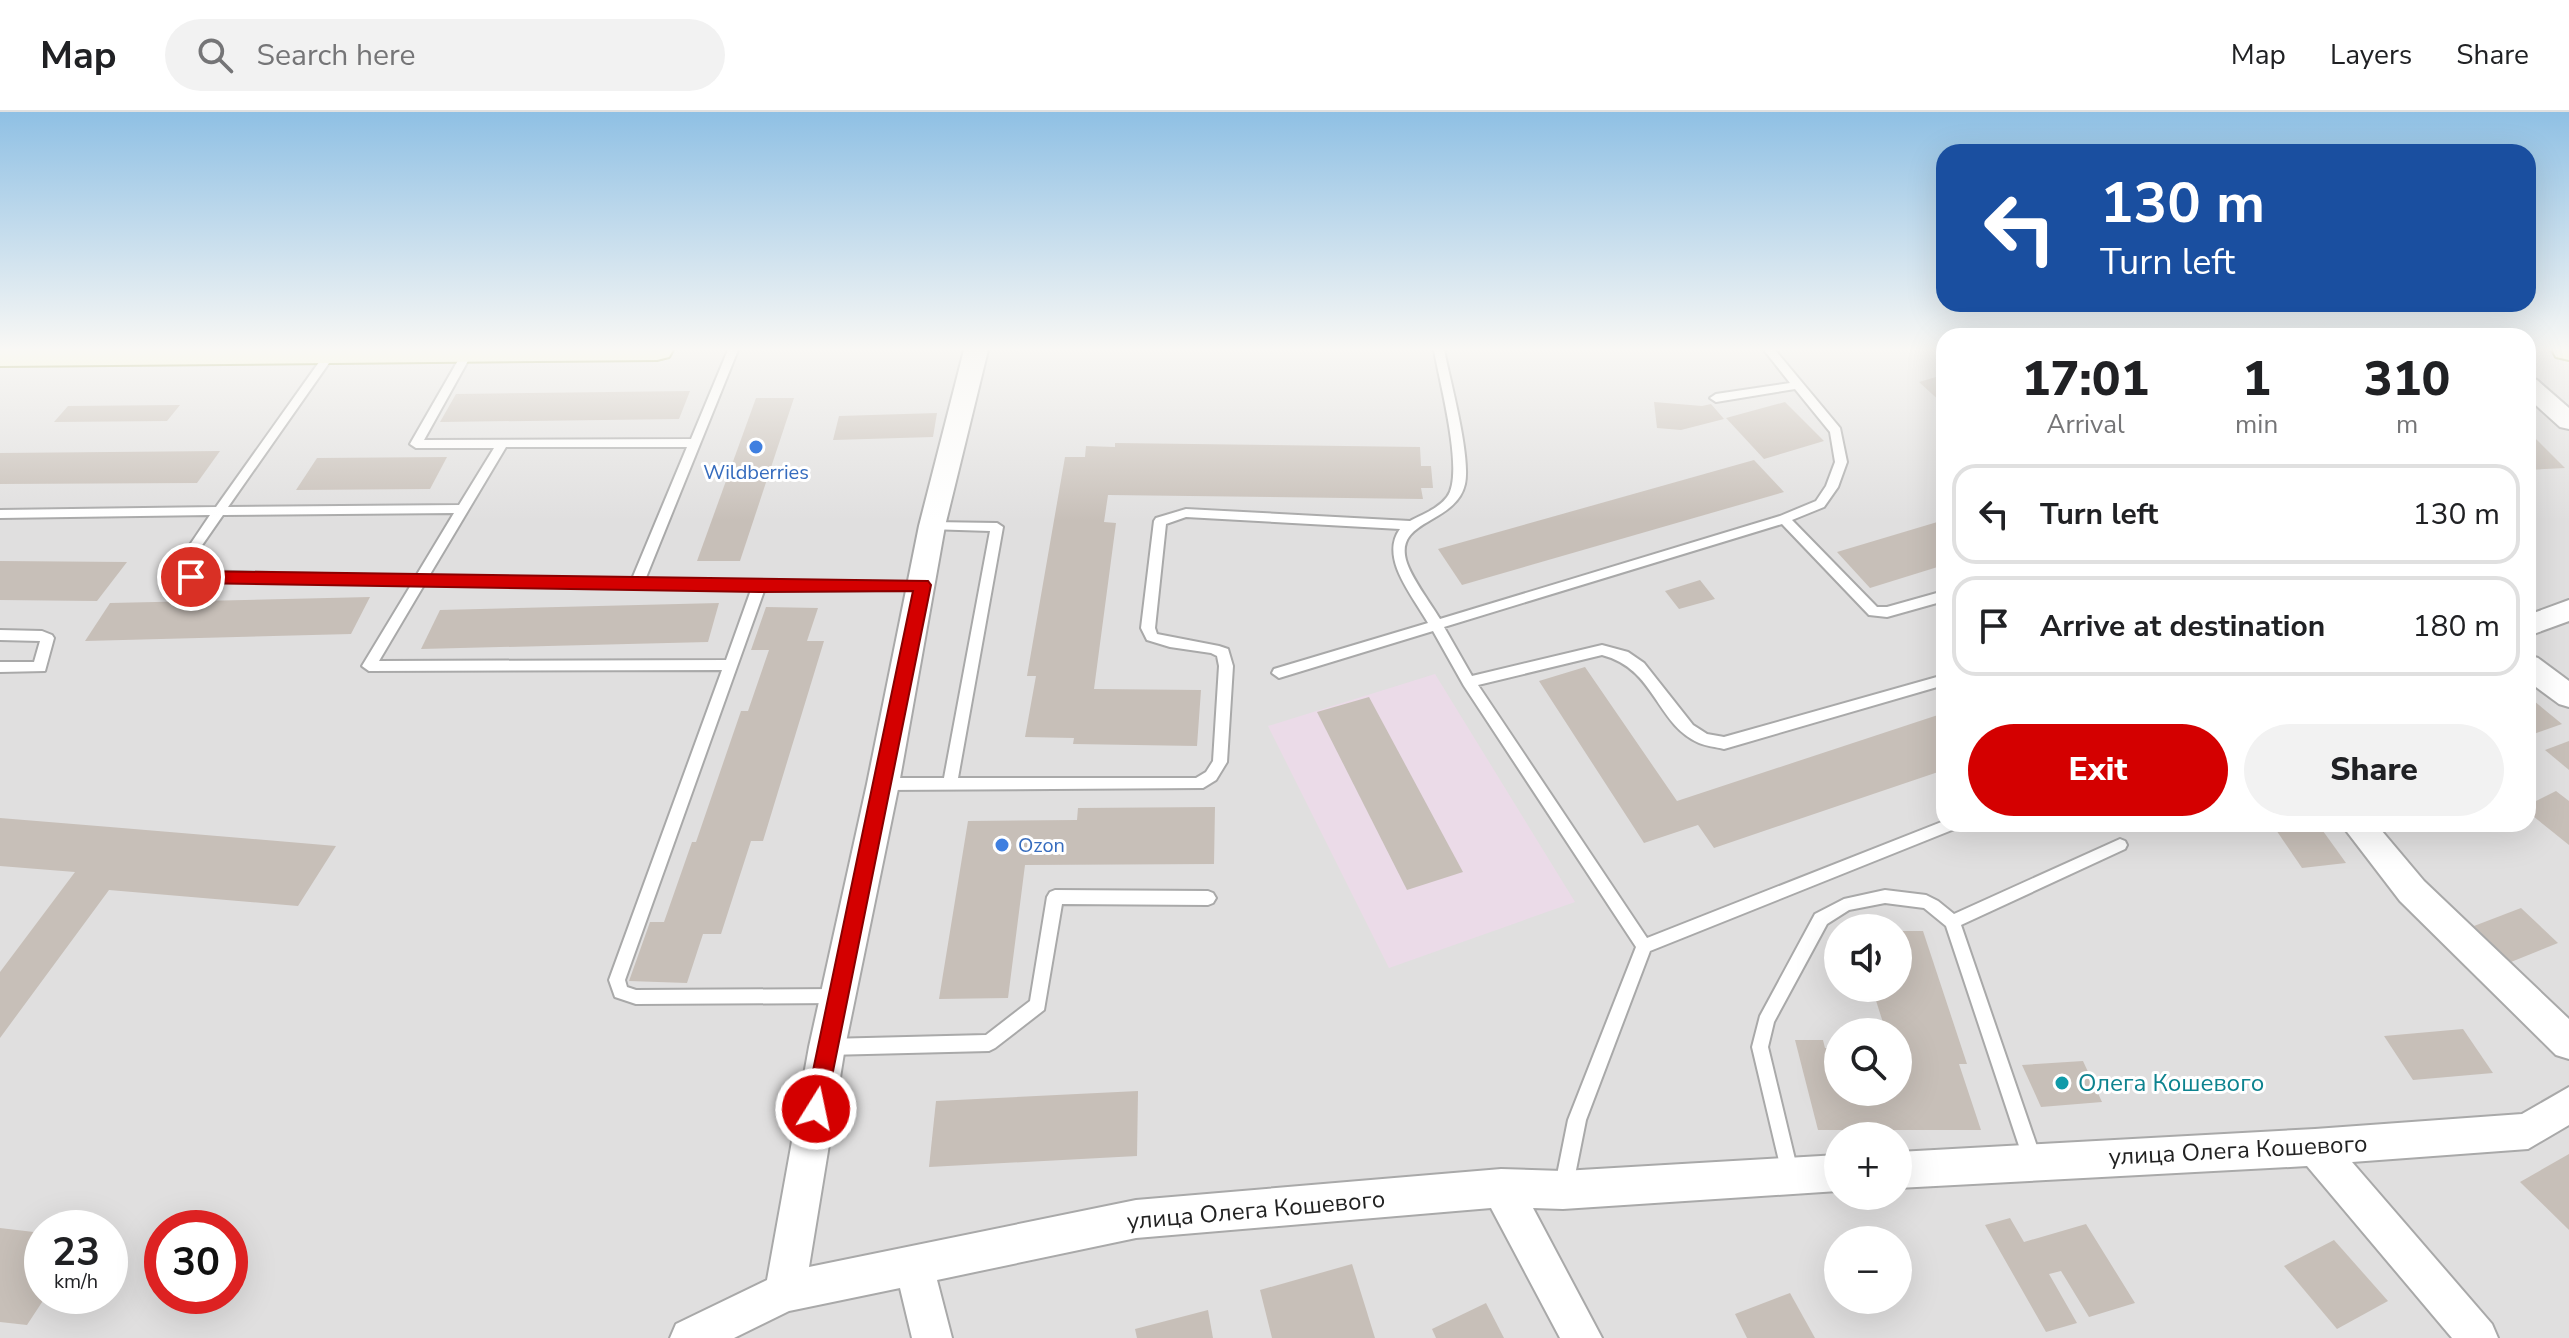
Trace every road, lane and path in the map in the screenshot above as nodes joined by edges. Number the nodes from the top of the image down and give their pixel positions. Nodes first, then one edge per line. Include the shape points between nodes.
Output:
1 (293, 407) edge
2 (437, 407) edge
3 (708, 407) edge
4 (962, 407) edge
5 (1449, 407) edge
6 (1817, 407) edge
7 (2553, 407) edge
8 (2569, 421) edge
9 (692, 443) junction
10 (502, 444) junction
11 (464, 509) junction
12 (219, 511) junction
13 (0, 514) edge
14 (1784, 519) junction
15 (1411, 525) junction
16 (932, 526) junction
17 (421, 581) junction
18 (637, 584) junction
19 (922, 585) junction
20 (759, 586) junction
21 (1936, 598) edge
22 (2569, 610) edge
23 (2536, 623) edge
24 (1435, 624) junction
25 (0, 635) edge
26 (732, 665) junction
27 (0, 667) edge
28 (2536, 672) edge
29 (1279, 673) dead end
30 (1469, 682) junction
31 (1936, 682) edge
32 (2569, 696) edge
33 (883, 784) junction
34 (950, 784) junction
35 (1936, 830) edge
36 (2364, 832) edge
37 (2120, 845) dead end
38 (1208, 898) dead end
39 (1952, 922) junction
40 (1644, 946) junction
41 (839, 996) junction
42 (2569, 1043) edge
43 (827, 1047) junction
44 (2569, 1104) edge
45 (2315, 1147) junction
46 (2033, 1162) junction
47 (1912, 1169) edge
48 (1824, 1174) edge
49 (1790, 1176) junction
50 (1501, 1188) junction
51 (1563, 1190) junction
52 (914, 1265) junction
53 (785, 1292) junction
54 (690, 1338) edge
55 (932, 1338) edge
56 (1582, 1338) edge
57 (2478, 1338) edge

1 - 12 lane
2 - 10 lane via 416,444
3 - 9 lane
4 - 16 street
5 - 15 lane via 1461,481 1450,503
6 - 14 lane via 1836,431 1841,462 1820,504
7 - 8 street
9 - 10 lane
9 - 18 lane
10 - 11 lane
11 - 12 lane
11 - 17 lane
12 - 13 lane
12 - 17 lane via 182,573
14 - 21 lane via 1874,612
14 - 24 lane
15 - 24 lane via 1400,537 1400,562
15 - 34 lane via 1186,513 1160,521 1148,628 1152,637 1211,646 1223,653 1226,666 1220,762 1211,776 1198,784
16 - 19 street
16 - 34 lane via 997,527
17 - 18 lane
17 - 26 lane via 369,666
18 - 20 lane
19 - 20 lane
19 - 33 street
20 - 26 lane
22 - 23 street
24 - 29 lane
24 - 30 lane
25 - 27 lane via 42,636 48,644 40,667
26 - 41 lane via 617,980 621,992 636,997
28 - 32 street
30 - 31 lane via 1602,650 1619,651 1636,660 1691,734 1708,743 1724,743
30 - 40 lane
33 - 34 lane
33 - 41 street
35 - 40 lane
36 - 42 street via 2412,891
37 - 39 lane
38 - 43 lane via 1055,897 1038,1005 989,1043
39 - 46 lane
39 - 49 lane via 1928,903 1887,897 1853,901 1821,919 1766,1021 1760,1047
40 - 51 lane via 1577,1120
41 - 43 street
43 - 53 street
44 - 45 street, улица Олега Кошевого via 2528,1131
45 - 46 street, улица Олега Кошевого
45 - 57 street
46 - 47 street, улица Олега Кошевого
48 - 49 street, улица Олега Кошевого
49 - 51 street, улица Олега Кошевого
50 - 51 street, улица Олега Кошевого
50 - 52 street, улица Олега Кошевого via 1136,1219
50 - 56 street
52 - 53 street, улица Олега Кошевого
52 - 55 street
53 - 54 street, улица Олега Кошевого

